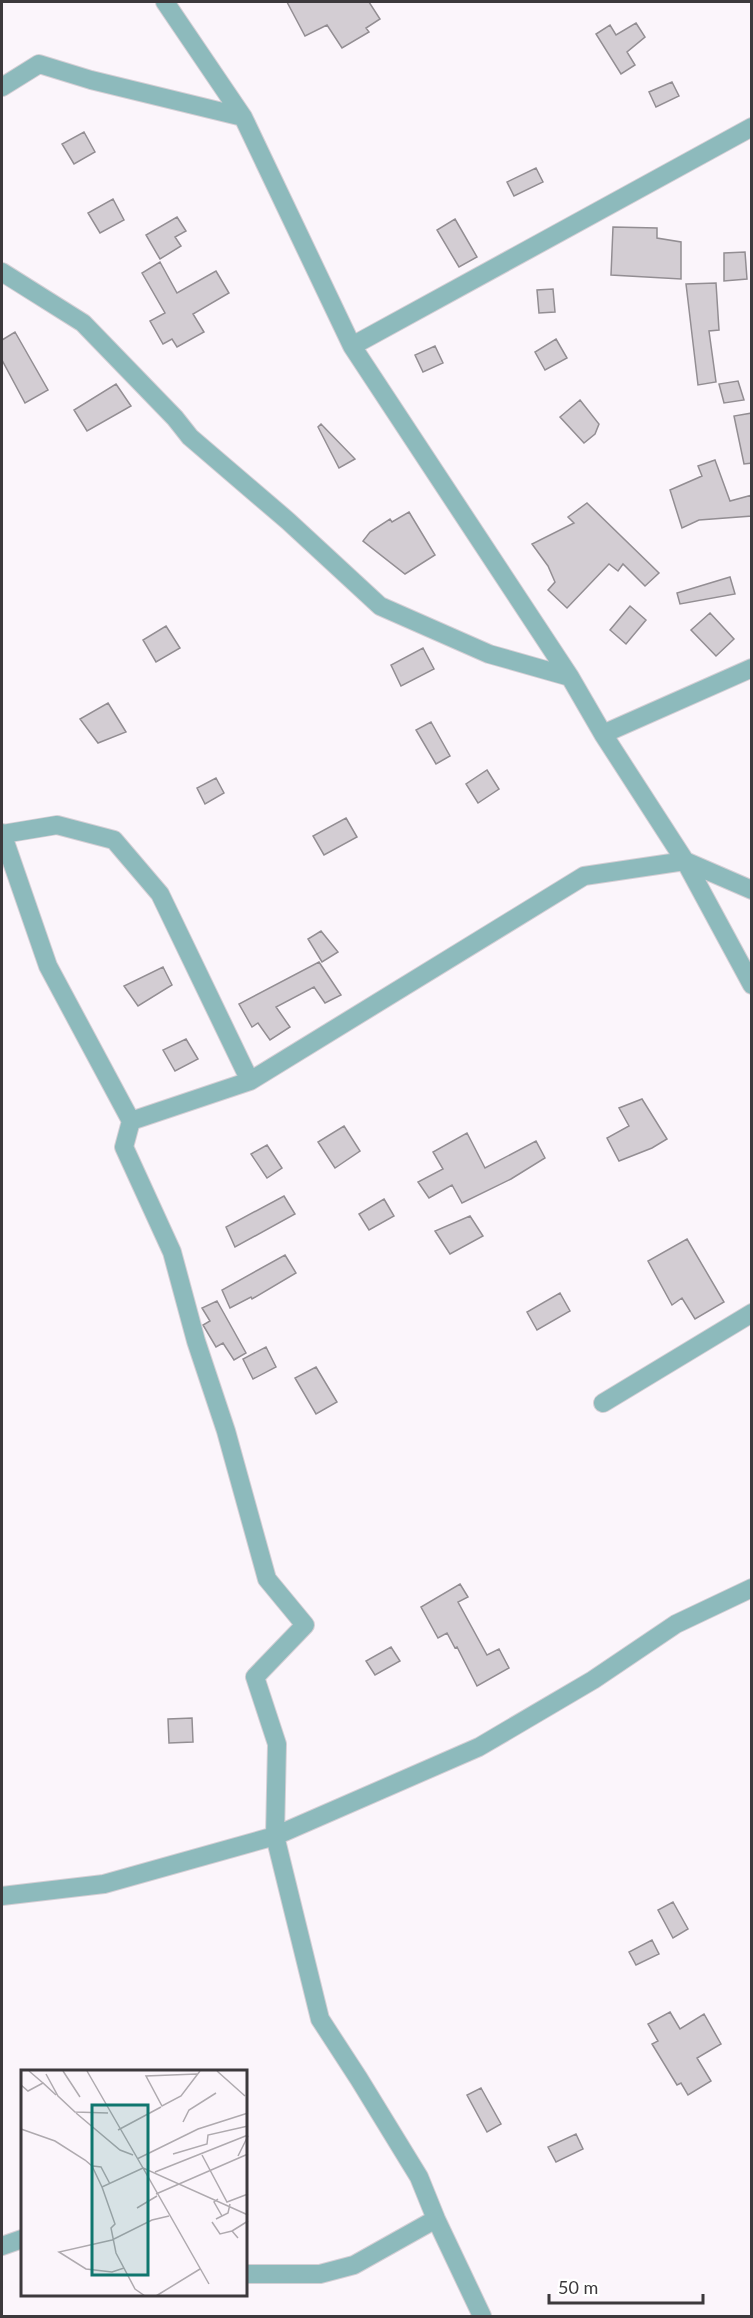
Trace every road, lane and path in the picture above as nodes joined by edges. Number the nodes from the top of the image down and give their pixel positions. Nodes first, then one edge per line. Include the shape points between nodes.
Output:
1 (165, 2) edge
2 (2, 87) edge
3 (243, 117) junction
4 (752, 127) edge
5 (2, 272) edge
6 (352, 346) junction
7 (752, 668) edge
8 (570, 677) junction
9 (603, 734) junction
10 (2, 833) edge
11 (685, 861) junction
12 (752, 890) edge
13 (752, 985) edge
14 (250, 1081) junction
15 (131, 1121) junction
16 (752, 1313) edge
17 (603, 1403) dead end
18 (752, 1588) edge
19 (275, 1836) junction
20 (2, 1896) edge
21 (436, 2219) junction
22 (21, 2239) edge
23 (2, 2246) edge
24 (248, 2274) edge
25 (482, 2316) edge

1 - 3 street
2 - 3 street via 39,64
3 - 6 street
4 - 6 street
5 - 8 street via 83,323 190,437 380,606 489,654
6 - 8 street
7 - 9 street
8 - 9 street
9 - 11 street
10 - 14 street via 57,825 114,840 160,894
10 - 15 street via 48,966
11 - 12 street
11 - 13 street
11 - 14 street via 584,876
14 - 15 street
15 - 19 street via 124,1147 172,1252 267,1579 305,1625 255,1677 277,1744
16 - 17 street
18 - 19 street via 676,1624 593,1680 479,1747
19 - 20 street via 104,1884
19 - 21 street via 320,2019 419,2177
21 - 24 street via 354,2265 320,2274
21 - 25 street
22 - 23 street

